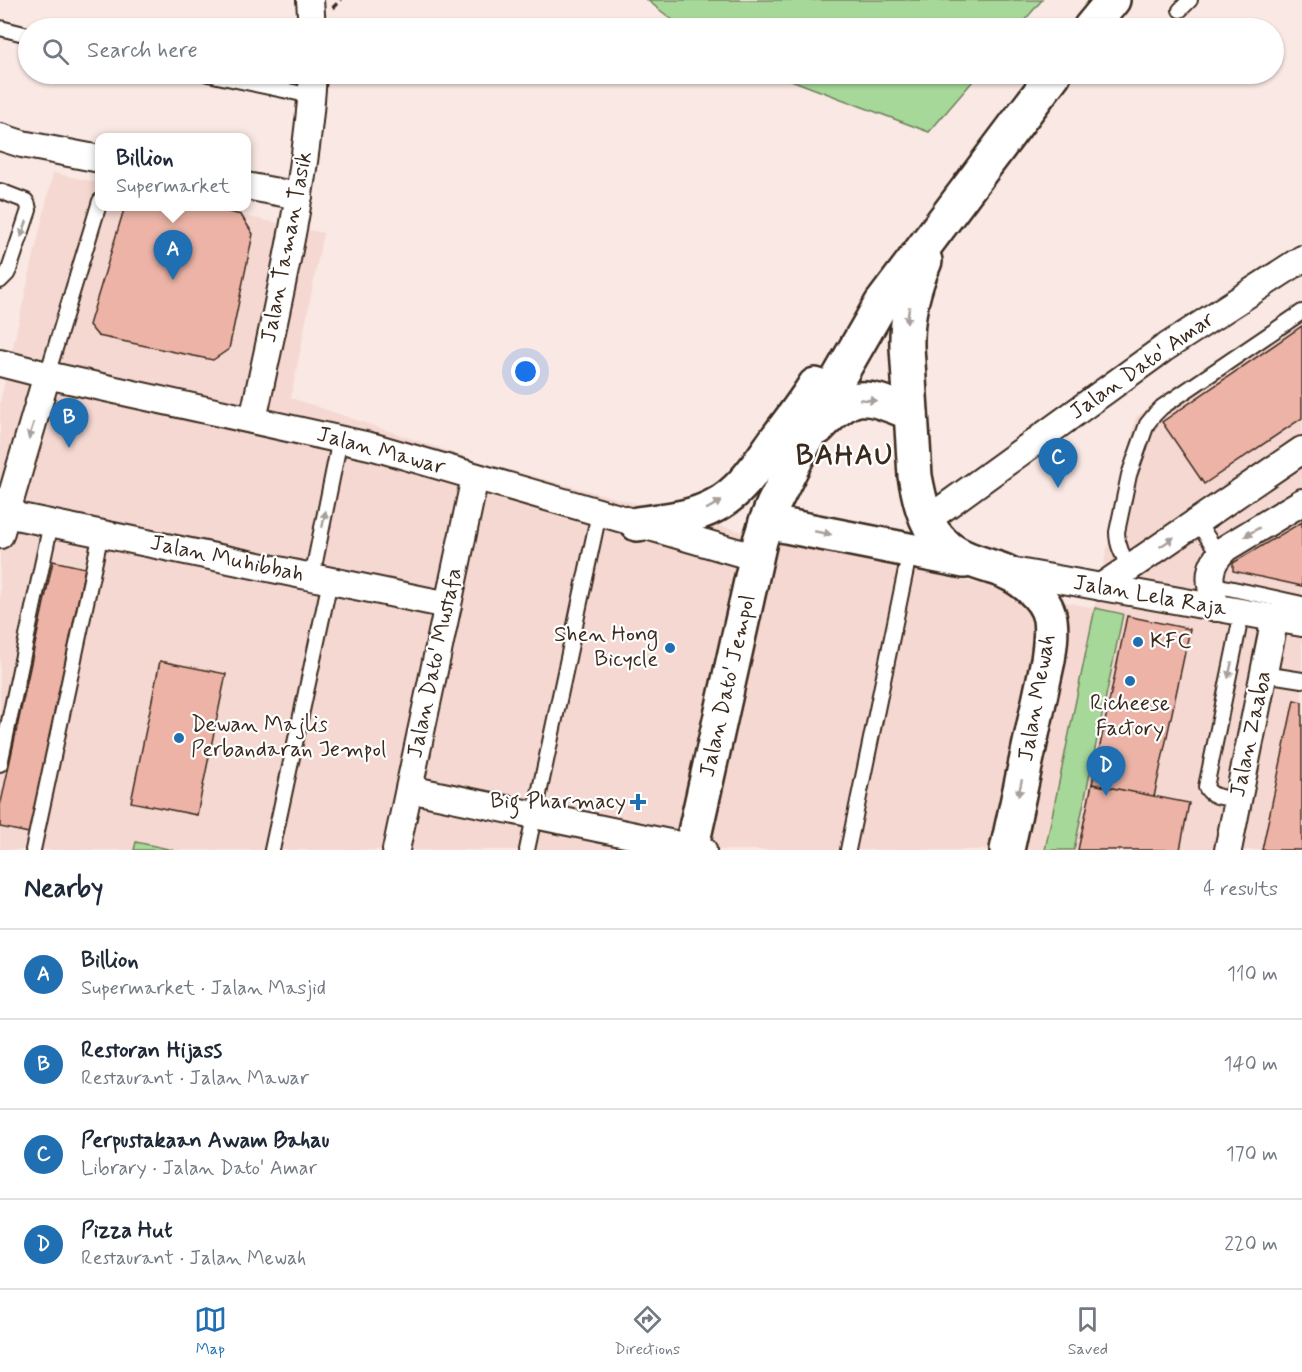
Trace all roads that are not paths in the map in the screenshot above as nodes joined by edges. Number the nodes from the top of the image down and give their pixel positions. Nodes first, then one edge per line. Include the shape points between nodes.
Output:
1 (310, 0) edge
2 (1113, 0) edge
3 (311, 18) edge
4 (1098, 18) edge
5 (0, 28) edge
6 (18, 32) edge
7 (1046, 84) edge
8 (312, 85) edge
9 (0, 137) edge
10 (95, 158) edge
11 (251, 187) edge
12 (0, 191) edge
13 (300, 196) junction
14 (96, 211) edge
15 (943, 221) junction
16 (1302, 259) edge
17 (0, 281) edge
18 (882, 304) junction
19 (1302, 312) edge
20 (0, 363) edge
21 (47, 375) junction
22 (911, 413) junction
23 (253, 420) junction
24 (340, 439) junction
25 (805, 442) junction
26 (1302, 450) edge
27 (475, 477) junction
28 (1302, 502) edge
29 (599, 513) junction
30 (927, 520) junction
31 (766, 522) junction
32 (1197, 522) junction
33 (51, 523) junction
34 (637, 524) junction
35 (3, 525) edge
36 (101, 534) junction
37 (910, 550) junction
38 (1219, 554) junction
39 (757, 558) junction
40 (990, 566) junction
41 (1130, 567) junction
42 (321, 579) junction
43 (1101, 587) junction
44 (1213, 596) junction
45 (1302, 604) edge
46 (448, 605) junction
47 (1242, 612) junction
48 (1275, 618) junction
49 (1302, 623) edge
50 (1264, 674) junction
51 (1302, 680) edge
52 (0, 764) edge
53 (409, 789) junction
54 (1238, 800) junction
55 (534, 815) junction
56 (695, 849) edge
57 (33, 850) edge
58 (272, 850) edge
59 (396, 850) edge
60 (527, 850) edge
61 (848, 850) edge
62 (1007, 850) edge
63 (1228, 850) edge

1 - 3 street
2 - 4 main road
5 - 6 lane
7 - 15 main road
8 - 13 street, Jalan Taman Tasik
9 - 10 street
11 - 13 street
12 -> 17 lane via 26,201 29,210 9,270
13 - 23 street, Jalan Taman Tasik
14 - 21 lane
15 - 18 main road
15 -> 22 main road via 909,309 906,347
16 - 30 street, Jalan Dato' Amar via 1163,349
18 - 25 main road, Jalan Dato' Jempol
34 -> 18 main road via 695,514 716,506 738,489 848,336
19 - 41 lane via 1162,407 1147,424 1129,475 1117,532 1119,548
20 - 21 street, Jalan Mawar
21 - 23 street, Jalan Mawar
21 -> 35 street
25 -> 22 main road via 849,401 869,399
22 - 30 main road via 915,476
23 - 24 street, Jalan Mawar
24 - 27 street, Jalan Mawar
42 -> 24 lane
25 - 31 main road, Jalan Dato' Jempol
26 - 32 street
27 - 29 street, Jalan Mawar
27 - 46 street, Jalan Dato' Mustafa
28 -> 38 street
29 - 34 street, Jalan Mawar
29 - 55 lane
30 - 40 main road via 940,542 964,557
31 -> 37 main road
31 - 39 main road, Jalan Dato' Jempol
32 - 38 lane
41 -> 32 street
33 - 35 street, Jalan Muhibbah
33 - 36 street, Jalan Muhibbah
33 - 52 lane
34 - 39 street, Jalan Mawar
36 - 42 street, Jalan Muhibbah
36 - 57 lane
37 - 40 main road
37 - 61 lane
38 - 44 street via 1211,568
39 - 56 main road, Jalan Dato' Jempol
40 - 43 street, Jalan Lela Raja
40 -> 62 main road, Jalan Mewah via 1020,579 1040,598 1049,616 1051,639
41 - 43 street
42 - 46 street, Jalan Muhibbah
42 - 58 lane
43 - 44 street, Jalan Lela Raja
44 - 45 lane
44 - 47 street, Jalan Lela Raja
46 - 53 street, Jalan Dato' Mustafa
47 - 48 street, Jalan Lela Raja
47 -> 54 lane via 1206,787 1214,795
48 - 49 street, Jalan Lela Raja
48 - 50 street, Jalan Zaaba
50 - 51 lane
50 - 54 street, Jalan Zaaba
53 - 55 street
53 - 59 street, Jalan Dato' Mustafa
54 - 63 street, Jalan Zaaba
55 - 56 street
55 - 60 lane

